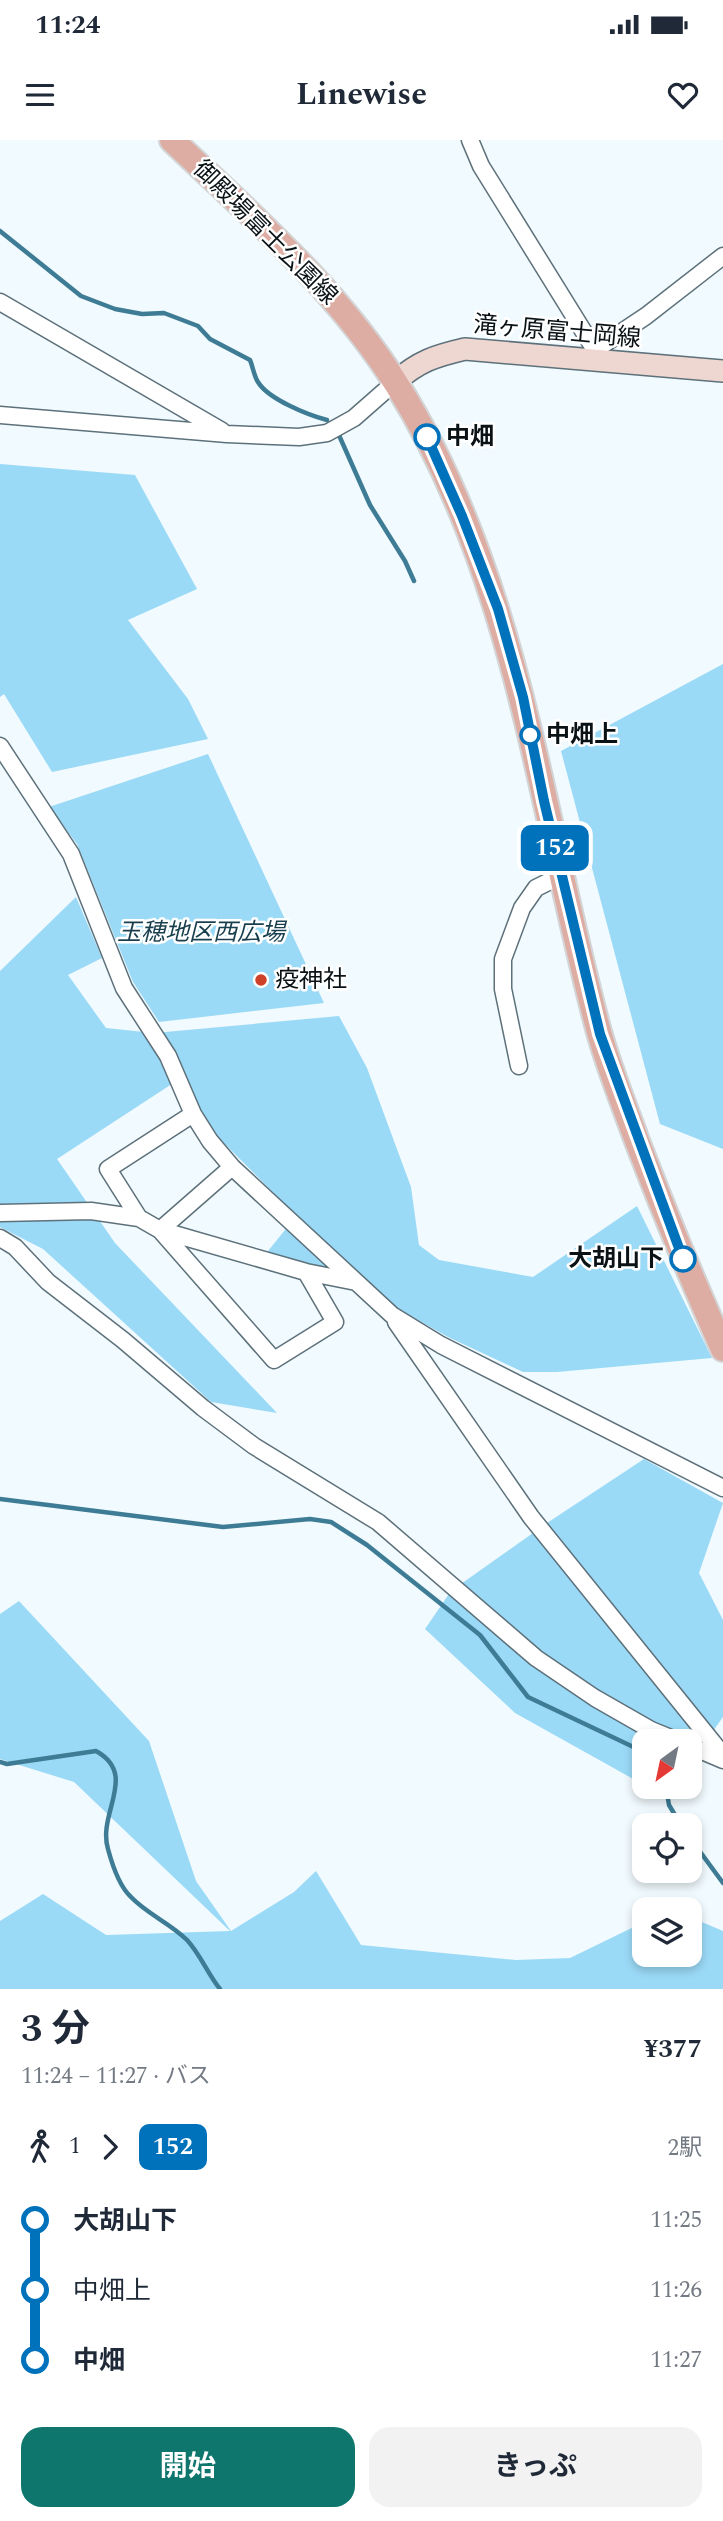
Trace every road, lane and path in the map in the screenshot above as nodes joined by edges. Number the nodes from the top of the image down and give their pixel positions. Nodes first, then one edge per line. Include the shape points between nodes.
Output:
1 (172, 140) edge
2 (470, 140) edge
3 (723, 256) edge
4 (0, 302) edge
5 (595, 356) junction
6 (723, 371) edge
7 (395, 382) junction
8 (0, 415) edge
9 (228, 434) junction
10 (0, 746) edge
11 (562, 875) junction
12 (519, 1066) dead end
13 (192, 1114) junction
14 (232, 1167) junction
15 (0, 1213) edge
16 (139, 1218) junction
17 (160, 1230) junction
18 (0, 1238) edge
19 (306, 1272) junction
20 (356, 1282) junction
21 (391, 1315) junction
22 (723, 1349) edge
23 (723, 1488) edge
24 (649, 1729) edge
25 (702, 1750) edge
26 (723, 1757) edge

1 - 7 main road, 御殿場富士公園線 via 318,281
2 - 5 street via 481,166
3 - 5 street
4 - 9 street
5 - 6 main road, 滝ヶ原富士岡線
5 - 7 main road, 滝ヶ原富士岡線 via 465,349 429,358
7 - 9 street via 354,418 327,433 299,437
7 - 11 main road, 御殿場富士公園線 via 427,437 498,609 523,697
8 - 9 street
10 - 13 street via 71,854 124,988 168,1056
11 - 12 street via 536,888 522,908 503,959 503,989
11 - 22 main road, 御殿場富士公園線 via 600,1034 673,1234
13 - 14 street
13 - 16 street via 108,1169
14 - 17 street
14 - 20 street
15 - 16 street via 91,1211
16 - 17 street
17 - 19 street
17 - 19 street via 275,1360 335,1322
18 - 24 street via 203,1408 254,1446 378,1522 536,1658
19 - 20 street
20 - 21 street
21 - 23 street
21 - 26 street via 531,1517
25 - 26 street

